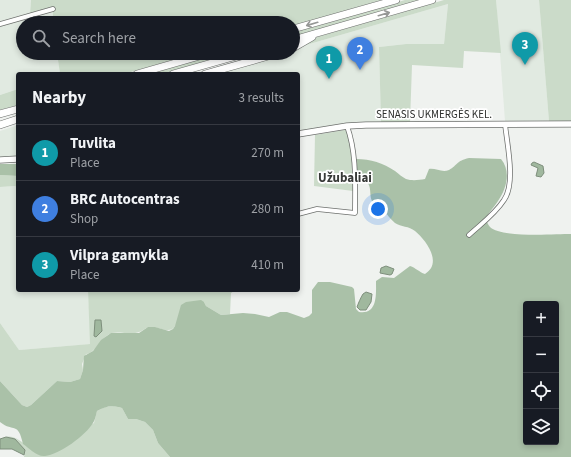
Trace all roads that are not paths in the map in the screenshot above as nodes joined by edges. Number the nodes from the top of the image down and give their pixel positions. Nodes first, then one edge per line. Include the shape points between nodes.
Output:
1 (396, 0) edge
2 (432, 0) edge
3 (53, 9) dead end
4 (28, 16) edge
5 (16, 19) edge
6 (0, 24) edge
7 (300, 27) edge
8 (335, 28) junction
9 (300, 38) edge
10 (300, 44) edge
11 (186, 60) edge
12 (222, 60) edge
13 (254, 60) edge
14 (144, 72) edge
15 (180, 72) edge
16 (212, 72) edge
17 (16, 110) edge
18 (0, 114) edge
19 (16, 121) edge
20 (505, 124) junction
21 (571, 124) edge
22 (0, 125) edge
23 (347, 126) junction
24 (300, 134) edge
25 (16, 159) edge
26 (0, 160) edge
27 (300, 214) edge
28 (469, 235) dead end

1 -> 7 highway
8 -> 2 highway
3 - 4 street
5 - 6 street
8 - 9 highway
8 - 10 highway
11 - 14 highway
12 - 15 highway
13 - 16 highway
17 - 18 highway
19 - 22 highway
20 - 21 main road, SENASIS UKMERGĖS KEL.
20 - 23 main road, SENASIS UKMERGĖS KEL.
20 - 28 street via 510,177 507,195 495,211
23 - 24 main road, SENASIS UKMERGĖS KEL.
23 - 27 street via 355,168 355,213 317,210
25 - 26 main road

